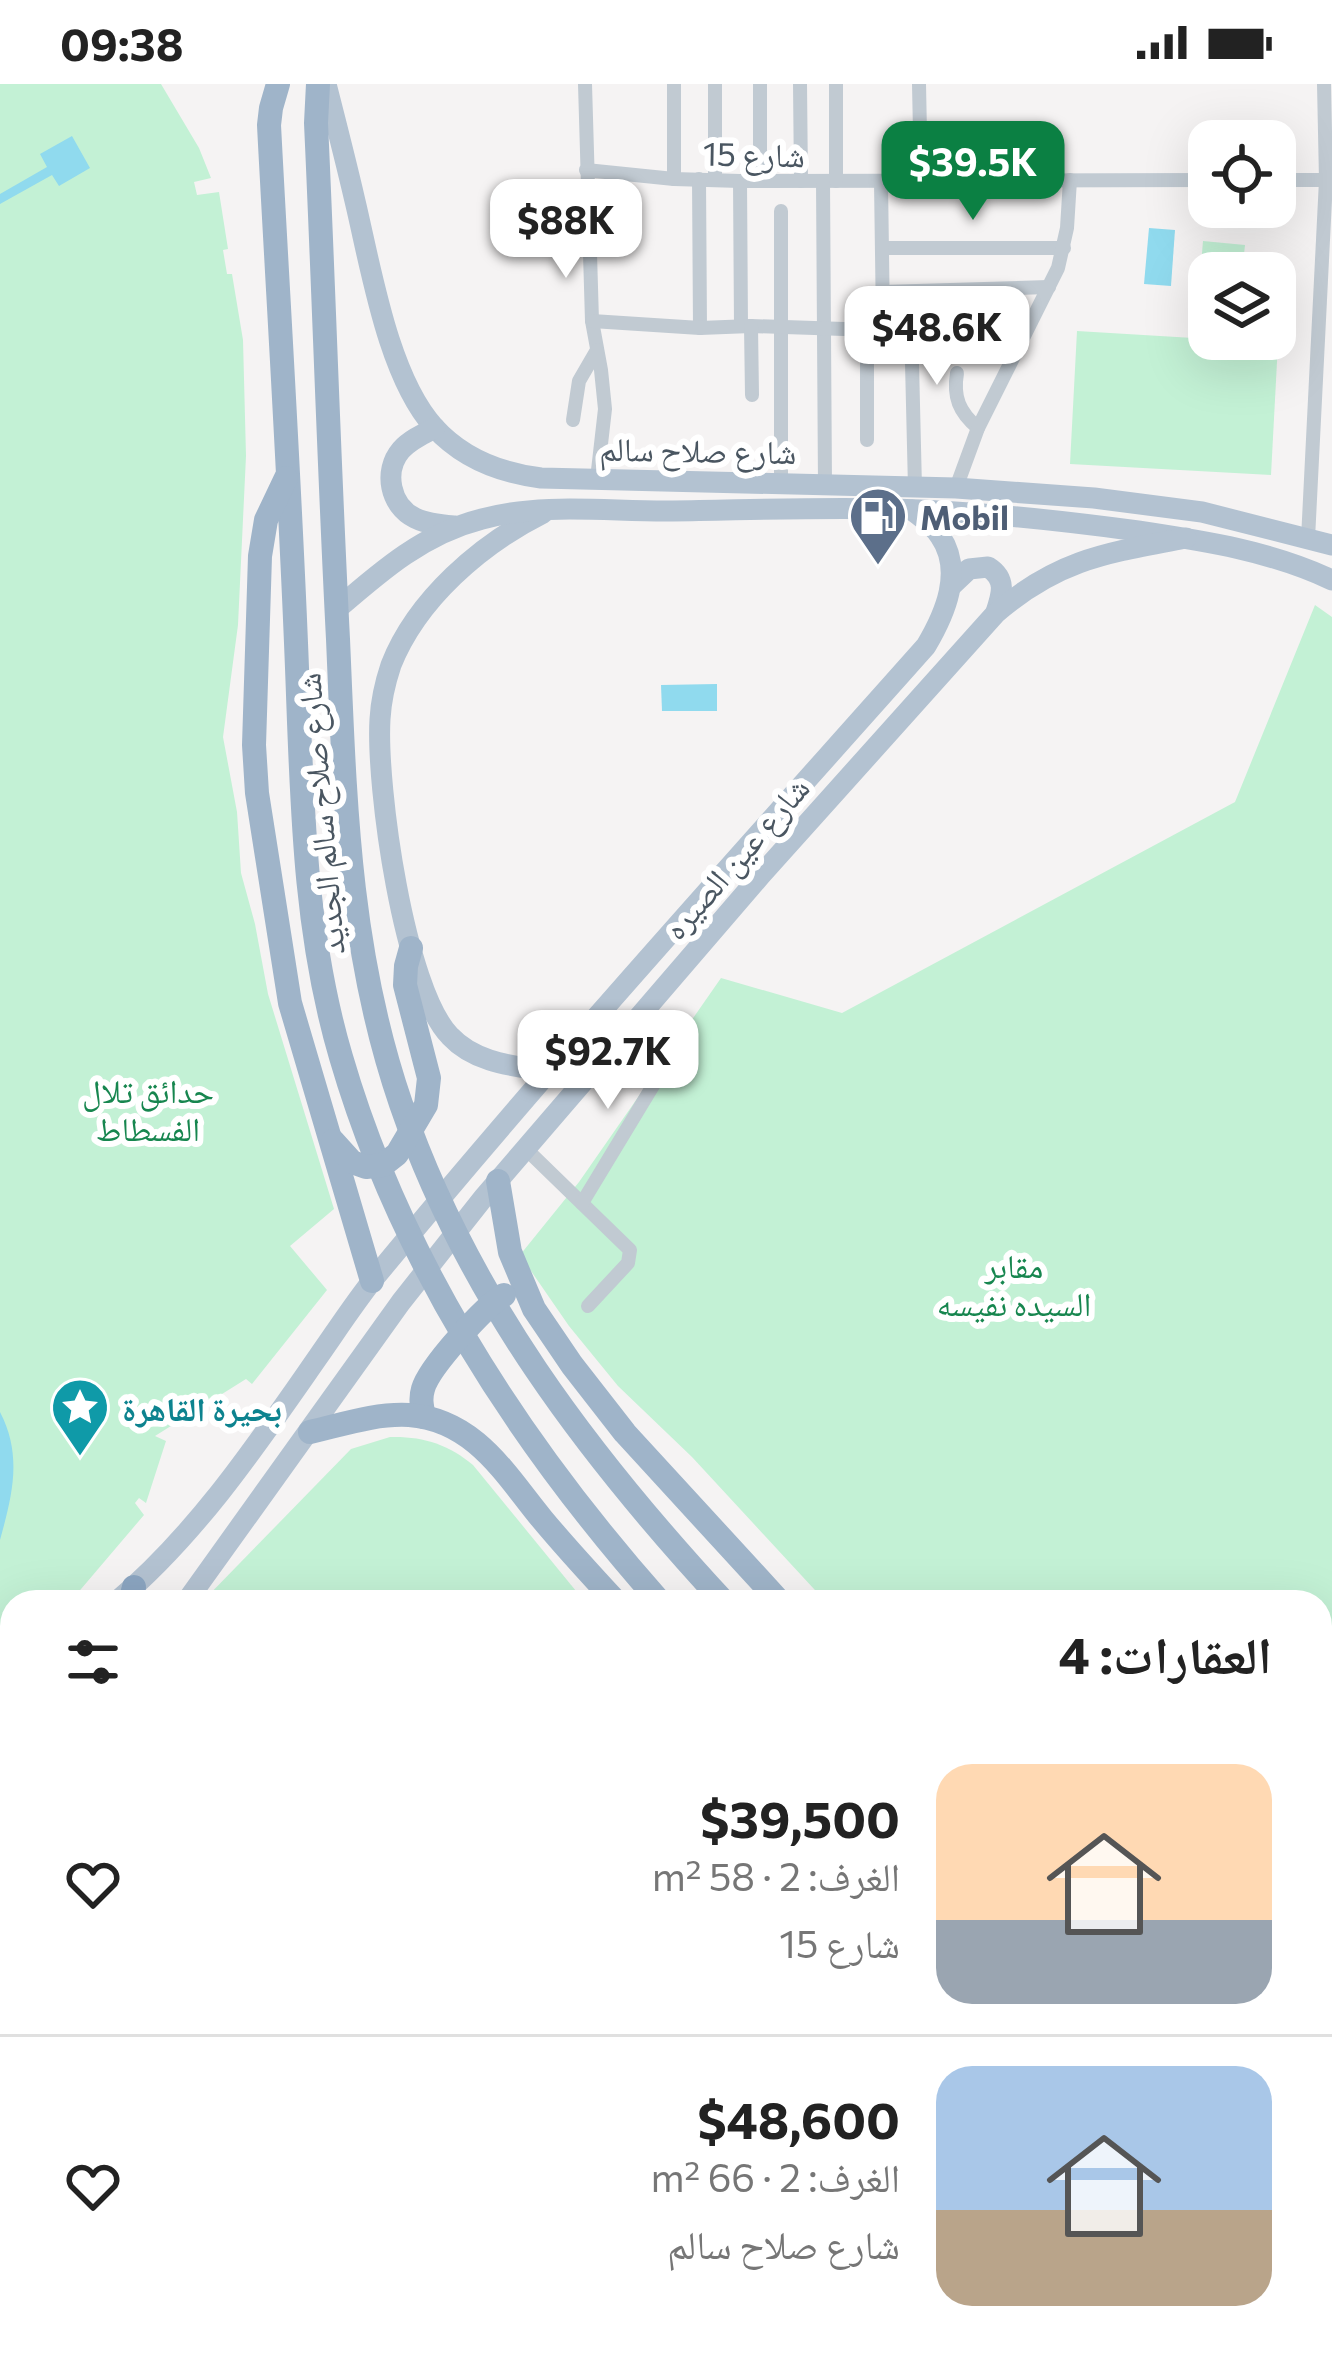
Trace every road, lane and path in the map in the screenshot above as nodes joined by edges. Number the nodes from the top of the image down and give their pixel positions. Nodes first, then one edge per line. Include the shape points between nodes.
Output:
1 (278, 84) edge
2 (322, 84) edge
3 (585, 84) edge
4 (674, 84) edge
5 (716, 84) edge
6 (760, 84) edge
7 (800, 84) edge
8 (836, 84) edge
9 (919, 84) edge
10 (1324, 84) edge
11 (586, 170) junction
12 (674, 179) junction
13 (707, 179) junction
14 (760, 180) junction
15 (1070, 180) junction
16 (1188, 180) edge
17 (1296, 180) edge
18 (1326, 180) junction
19 (740, 181) junction
20 (801, 181) junction
21 (830, 181) junction
22 (880, 182) junction
23 (921, 182) junction
24 (781, 211) dead end
25 (882, 248) junction
26 (1064, 248) junction
27 (1049, 287) junction
28 (882, 292) junction
29 (592, 321) junction
30 (746, 326) junction
31 (780, 326) junction
32 (700, 328) junction
33 (825, 328) junction
34 (888, 328) junction
35 (844, 329) dead end
36 (1025, 334) junction
37 (597, 350) junction
38 (957, 374) dead end
39 (752, 395) dead end
40 (573, 420) dead end
41 (435, 428) junction
42 (978, 428) junction
43 (867, 440) dead end
44 (287, 476) junction
45 (597, 479) junction
46 (782, 483) junction
47 (825, 485) junction
48 (956, 488) junction
49 (913, 499) junction
50 (550, 509) junction
51 (456, 527) junction
52 (1186, 538) junction
53 (1308, 539) junction
54 (1332, 545) edge
55 (1332, 580) edge
56 (951, 586) junction
57 (996, 613) junction
58 (337, 622) junction
59 (411, 948) junction
60 (677, 1046) dead end
61 (551, 1072) junction
62 (328, 1134) junction
63 (526, 1149) junction
64 (498, 1180) junction
65 (582, 1202) junction
66 (372, 1282) junction
67 (524, 1288) junction
68 (588, 1306) dead end
69 (424, 1417) junction
70 (310, 1432) junction
71 (134, 1590) edge
72 (195, 1590) edge
73 (605, 1590) edge
74 (650, 1590) edge
75 (713, 1590) edge
76 (769, 1590) edge

1 - 44 highway via 269,125
2 - 41 main road, شارع صلاح سالم via 398,359
2 - 58 highway, شارع صلاح سالم via 316,123
3 - 11 street
4 - 12 street
5 - 13 street
6 - 14 street
7 - 20 street
8 - 21 street
9 - 23 street
10 - 18 street
11 - 12 street, شارع 15
11 - 29 street
12 - 13 street, شارع 15
13 - 19 street, شارع 15
13 - 32 street
14 - 19 street, شارع 15
14 - 20 street, شارع 15
15 - 16 street, شارع 15
15 - 23 street, شارع 15
15 - 26 street
17 - 18 street
18 - 53 street
19 - 30 street
20 - 21 street, شارع 15
21 - 22 street, شارع 15
21 - 33 street
22 - 23 street, شارع 15
22 - 25 street
24 - 31 street
25 - 26 street
25 - 28 street
26 - 27 street
27 - 28 street
27 - 36 street
28 - 34 street
29 - 32 street
29 - 37 street
30 - 31 street
30 - 32 street
30 - 39 street
31 - 33 street
31 - 46 street
33 - 35 street
33 - 47 street
34 - 36 street
34 - 43 street via 867,349
34 - 49 street via 912,363
36 - 42 street
37 - 40 street via 579,381
37 - 45 street via 604,409
38 - 42 street via 958,404
41 - 45 main road, شارع صلاح سالم via 508,472
41 - 51 main road via 402,448 391,484 410,516
42 - 48 street
44 - 62 highway via 262,538 255,767 285,976
44 - 74 highway, شارع صلاح سالم الجديد via 302,814 316,943 340,1054 371,1146 430,1274 500,1393
45 - 46 main road, شارع صلاح سالم
46 - 47 main road, شارع صلاح سالم
47 - 49 main road, شارع صلاح سالم
48 - 49 main road, شارع صلاح سالم
48 - 53 main road, شارع صلاح سالم via 1148,503
49 - 50 main road, شارع صلاح سالم
49 - 52 main road, شارع صلاح سالم
49 - 56 main road via 946,547
50 - 51 main road, شارع صلاح سالم
50 - 59 main road via 453,578 411,628 386,680 382,773
51 - 58 main road, شارع صلاح سالم via 399,557
52 - 55 main road, شارع صلاح سالم via 1250,550
52 - 57 main road, شارع عين الصيره via 1070,564
53 - 54 main road, شارع صلاح سالم
56 - 57 main road via 975,567 994,571 1003,589
56 - 61 main road, شارع عين الصيره via 926,646
57 - 63 main road, شارع عين الصيره
58 - 75 highway, شارع صلاح سالم الجديد via 357,930 383,1048 424,1163 467,1257 547,1389
59 - 61 main road via 425,997 453,1040 486,1059
59 - 62 highway via 405,985 429,1078 426,1105 383,1165 352,1162
60 - 65 street
61 - 66 main road, شارع عين الصيره
62 - 66 highway
63 - 64 main road, شارع عين الصيره
63 - 65 street
64 - 67 highway
64 - 70 main road, شارع عين الصيره
65 - 68 street via 631,1255
66 - 71 main road, شارع عين الصيره via 213,1499
67 - 69 highway via 488,1306 429,1375
67 - 76 highway via 625,1433
69 - 70 highway
69 - 73 highway via 489,1453
70 - 72 main road, شارع عين الصيره

